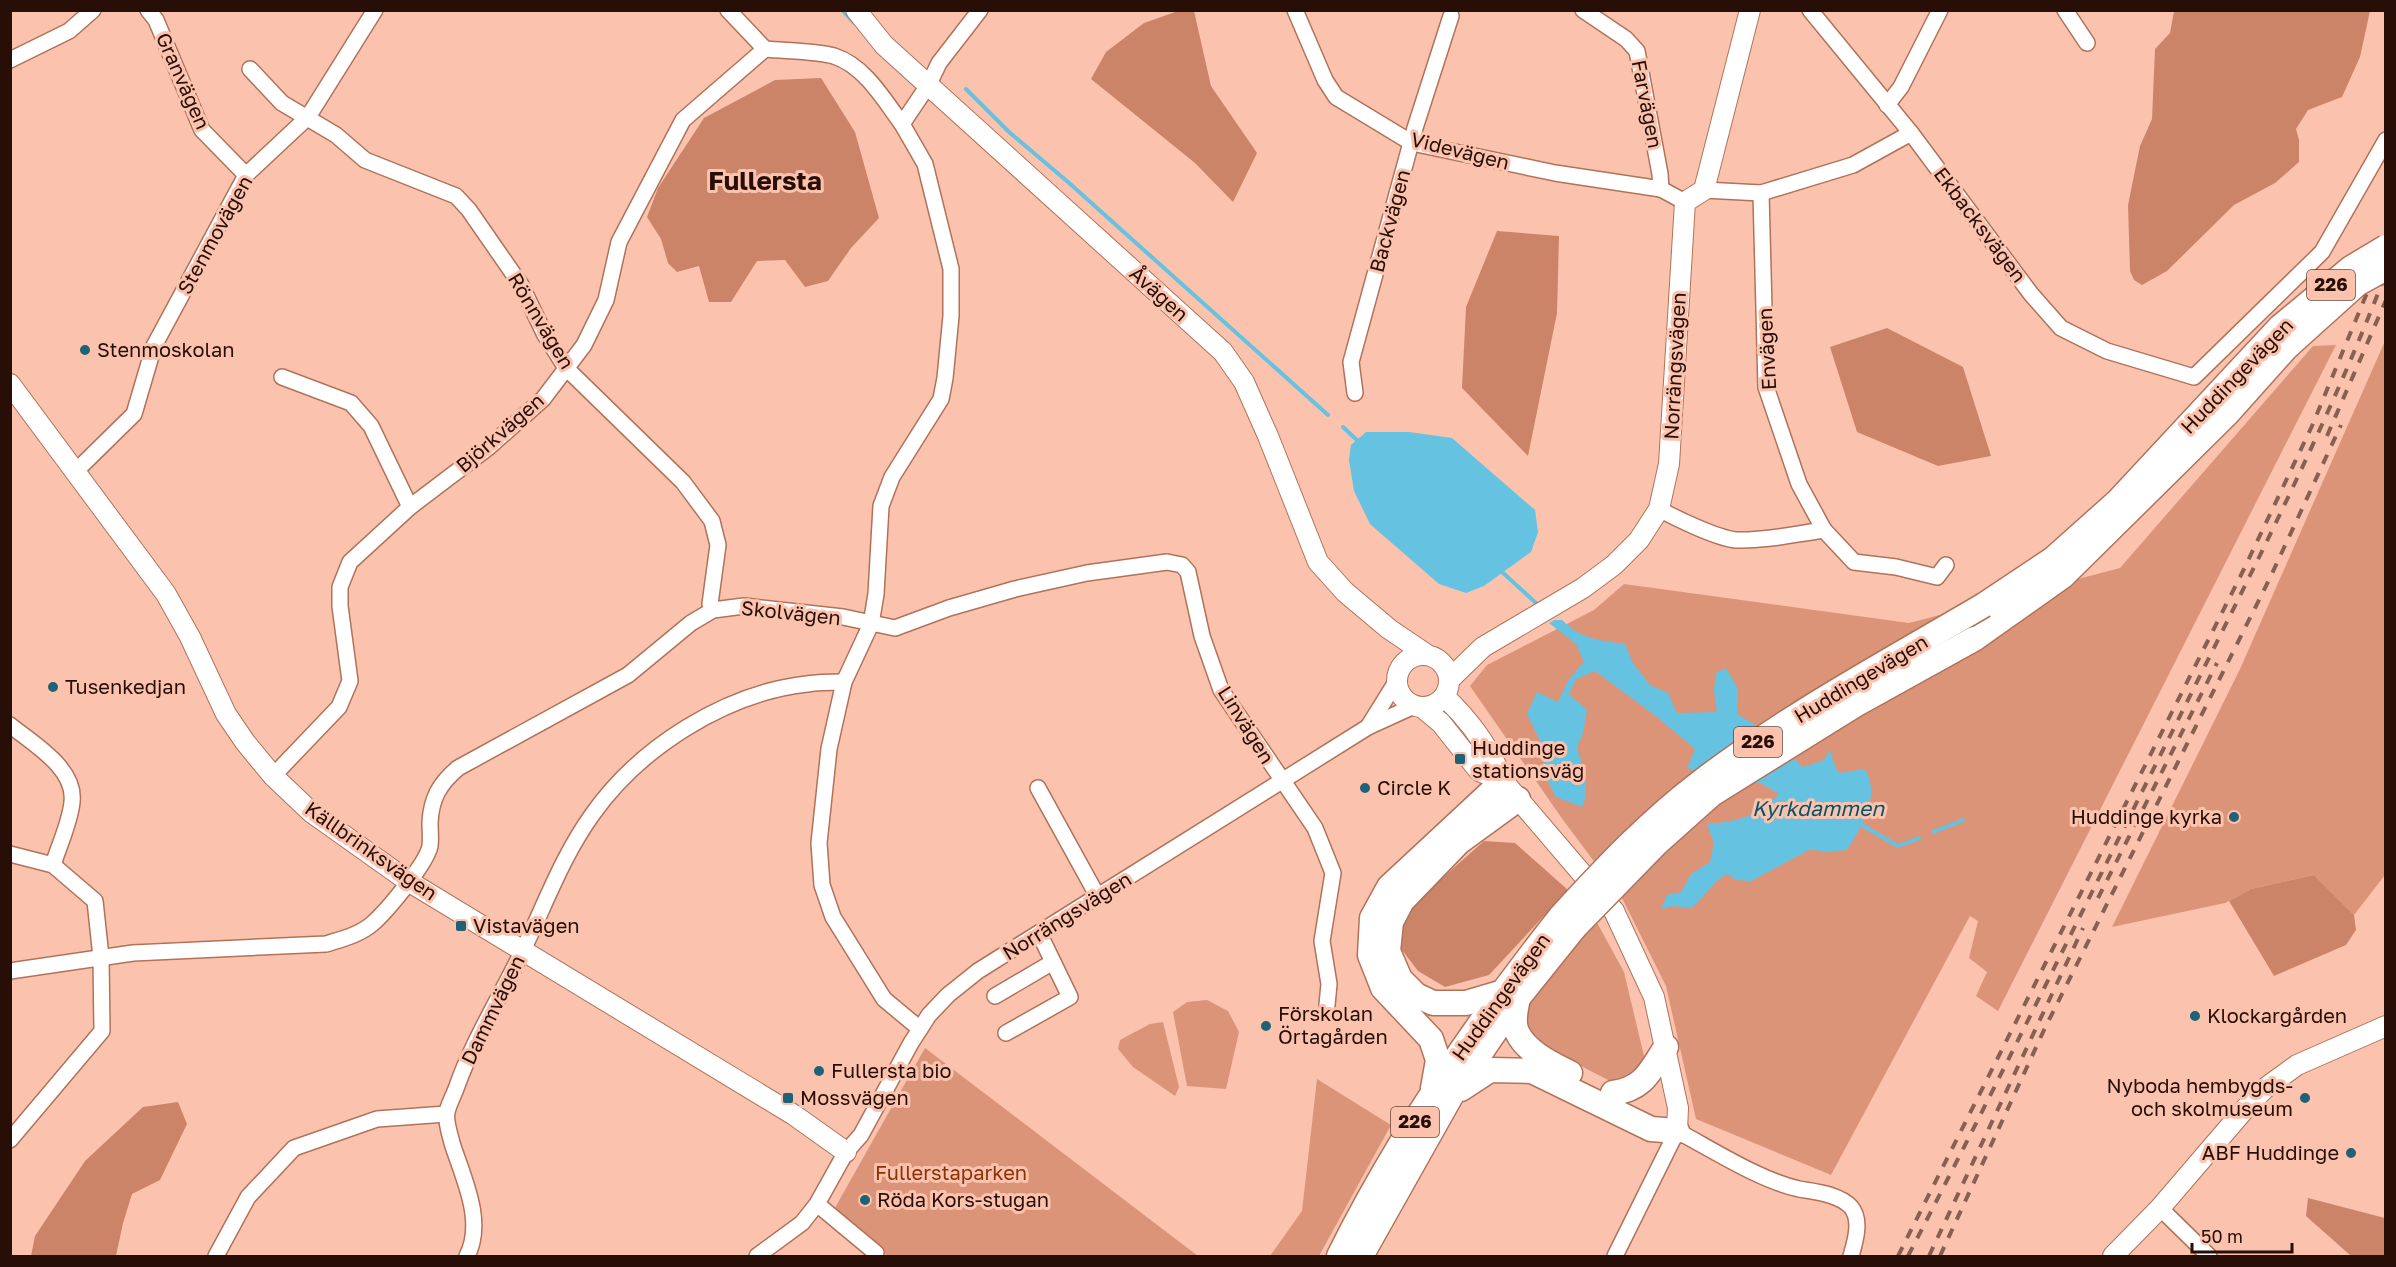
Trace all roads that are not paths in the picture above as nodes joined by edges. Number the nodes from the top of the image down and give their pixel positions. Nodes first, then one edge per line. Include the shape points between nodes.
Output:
1 (93, 10) edge
2 (148, 10) edge
3 (375, 10) edge
4 (728, 10) edge
5 (856, 10) edge
6 (980, 10) edge
7 (1294, 10) edge
8 (1583, 10) edge
9 (1750, 10) edge
10 (1810, 10) edge
11 (1940, 10) edge
12 (2065, 10) edge
13 (1451, 16) dead end
14 (2087, 43) dead end
15 (765, 49) junction
16 (10, 60) edge
17 (250, 69) dead end
18 (929, 84) junction
19 (1887, 105) junction
20 (308, 117) junction
21 (902, 124) junction
22 (1911, 133) junction
23 (2385, 140) edge
24 (1412, 143) junction
25 (246, 175) junction
26 (1660, 189) junction
27 (1704, 190) junction
28 (1761, 193) junction
29 (1685, 202) junction
30 (2385, 247) edge
31 (2385, 268) edge
32 (2283, 337) junction
33 (566, 368) junction
34 (282, 376) dead end
35 (10, 384) edge
36 (1355, 393) dead end
37 (76, 471) junction
38 (410, 507) junction
39 (1659, 509) junction
40 (1824, 530) junction
41 (1182, 565) joint
42 (1946, 565) dead end
43 (714, 610) junction
44 (871, 624) junction
45 (1389, 629) junction
46 (1483, 647) junction
47 (1431, 656) junction
48 (1397, 677) junction
49 (844, 682) junction
50 (1447, 688) junction
51 (1418, 707) junction
52 (10, 725) edge
53 (1368, 727) junction
54 (273, 776) junction
55 (1282, 782) junction
56 (1038, 788) dead end
57 (1511, 790) junction
58 (10, 854) edge
59 (53, 865) junction
60 (408, 881) junction
61 (1098, 897) junction
62 (1568, 922) junction
63 (1040, 933) junction
64 (523, 949) junction
65 (101, 957) junction
66 (1053, 962) junction
67 (10, 971) edge
68 (995, 996) dead end
69 (1509, 996) junction
70 (1327, 1005) dead end
71 (2385, 1026) edge
72 (920, 1029) junction
73 (1006, 1033) dead end
74 (1666, 1047) junction
75 (1613, 1093) junction
76 (1442, 1095) junction
77 (446, 1114) junction
78 (1677, 1131) junction
79 (10, 1140) edge
80 (846, 1152) junction
81 (817, 1204) junction
82 (2160, 1208) junction
83 (876, 1253) dead end
84 (216, 1257) edge
85 (466, 1257) edge
86 (757, 1257) edge
87 (1340, 1257) edge
88 (1361, 1257) edge
89 (1615, 1257) edge
90 (1851, 1257) edge
91 (2113, 1257) edge
92 (2209, 1257) edge

1 - 16 street via 69,31
2 - 25 street, Granvägen via 156,20 202,130
3 - 20 street, Stenmovägen
4 - 15 street
5 - 18 street, Åvägen via 884,45
6 - 18 street via 939,63
7 - 24 street, Videvägen via 1336,97
8 - 26 street, Farvägen via 1637,51
9 - 27 street
10 - 19 street, Ekbacksvägen
11 - 19 street via 1901,87
12 - 14 street
13 - 24 street, Backvägen
15 - 21 street via 834,56 852,64
15 - 33 street, Björkvägen via 683,120 619,242 606,300 584,345
17 - 20 street, Rönnvägen via 282,103
18 - 21 street
18 - 45 street, Åvägen via 1223,352 1244,382 1264,425 1318,562 1345,592
19 - 22 street, Ekbacksvägen
20 - 25 street, Stenmovägen
20 - 33 street, Rönnvägen via 365,160 456,196 521,285
21 - 44 street via 925,164 946,246 951,269 951,316 941,399 892,477 881,506
22 - 23 street, Ekbacksvägen via 2031,294 2061,328 2107,351 2194,377 2322,252
22 - 28 street via 1852,165
24 - 26 street, Videvägen via 1555,173
24 - 36 street, Backvägen via 1351,362
25 - 37 street, Stenmovägen via 153,346 134,414
26 - 29 street, Videvägen
27 - 28 street
27 - 29 street
28 - 40 street, Envägen via 1766,387 1799,484
29 - 39 street, Norrängsvägen via 1669,464
30 - 32 main road, Huddingevägen / 226, bridge via 2351,268
31 - 32 main road, Huddingevägen / 226, bridge
32 - 62 main road, Huddingevägen / 226, bridge via 2118,501 2053,559 1700,782 1644,831
32 - 62 main road, Huddingevägen / 226, bridge via 2227,414 2063,576 1974,639 1855,705 1713,794
33 - 38 street, Björkvägen via 543,399 489,447
33 - 43 street, Rönnvägen via 683,482 712,521 718,545 710,604
34 - 38 street via 351,403 371,426
35 - 37 street, Källbrinksvägen
37 - 54 street, Källbrinksvägen via 166,594 226,714
38 - 54 street, Björkvägen via 350,562 340,587 350,681 339,707
39 - 40 street via 1734,540
39 - 46 street, Norrängsvägen via 1639,540 1614,565 1583,588
40 - 42 street, Envägen via 1854,562 1937,577
41 - 44 street, Skolvägen via 1167,562 1087,573 971,602 895,628
41 - 55 street, Linvägen via 1188,572 1202,636 1221,690
43 - 44 street, Skolvägen via 744,606 843,617
43 - 60 street, Skolvägen via 691,623 628,675 446,778 431,806 430,847
44 - 49 street
45 - 47 street, Åvägen
45 - 48 street
46 - 47 street, Norrängsvägen
46 - 50 street, Norrängsvägen
47 - 48 street via 1409,658
47 - 50 street via 1443,663
48 - 51 street via 1400,694
48 - 53 street, Norrängsvägen
49 - 64 street, Dammvägen via 806,684 766,693 681,730 649,754 592,814 559,870
49 - 72 street via 829,748 819,843 822,885 832,917 884,999
50 - 51 street via 1432,706
50 - 57 street
51 - 53 street, Norrängsvägen
51 - 57 street via 1441,723 1479,771
52 - 59 street via 59,766 70,783 72,804
53 - 55 street, Norrängsvägen
54 - 60 street, Källbrinksvägen via 311,812
55 - 61 street, Norrängsvägen
55 - 70 street, Linvägen via 1315,828 1333,873 1322,941 1329,984
56 - 61 street
57 - 69 main road via 1402,901 1391,922 1388,951 1401,979 1416,995 1432,1003 1466,1003
57 - 74 street via 1614,911 1654,997
57 - 76 main road via 1389,887 1372,918 1370,955 1383,988 1431,1040
58 - 59 street
59 - 65 street via 95,901
60 - 64 street, Källbrinksvägen
60 - 65 street via 372,924 326,944
61 - 63 street, Norrängsvägen
62 - 69 main road, Huddingevägen / 226
63 - 66 street
63 - 72 street, Norrängsvägen via 978,971 929,1015
64 - 77 street, Dammvägen via 463,1070
64 - 80 street, Källbrinksvägen via 794,1114
65 - 67 street
65 - 79 street via 102,1031
66 - 68 street
66 - 73 street via 1070,997
69 - 75 main road via 1517,1032 1535,1053
69 - 76 main road, Huddingevägen / 226
71 - 82 street via 2297,1065 2264,1089
72 - 80 street, Norrängsvägen via 861,1135
74 - 75 main road via 1643,1082 1628,1091
74 - 78 street via 1678,1108
75 - 78 main road via 1663,1117
76 - 78 main road via 1490,1070 1532,1071 1651,1129
76 - 87 main road, Huddingevägen / 226 via 1353,1230
76 - 88 main road, Huddingevägen / 226
77 - 84 street via 377,1119 294,1148 248,1197
77 - 85 street via 474,1215 474,1235
78 - 89 street
78 - 90 street via 1731,1161 1791,1187 1843,1201 1852,1209 1856,1221
80 - 81 street, Norrängsvägen
81 - 83 street
81 - 86 street via 802,1223
82 - 91 street
82 - 92 street

